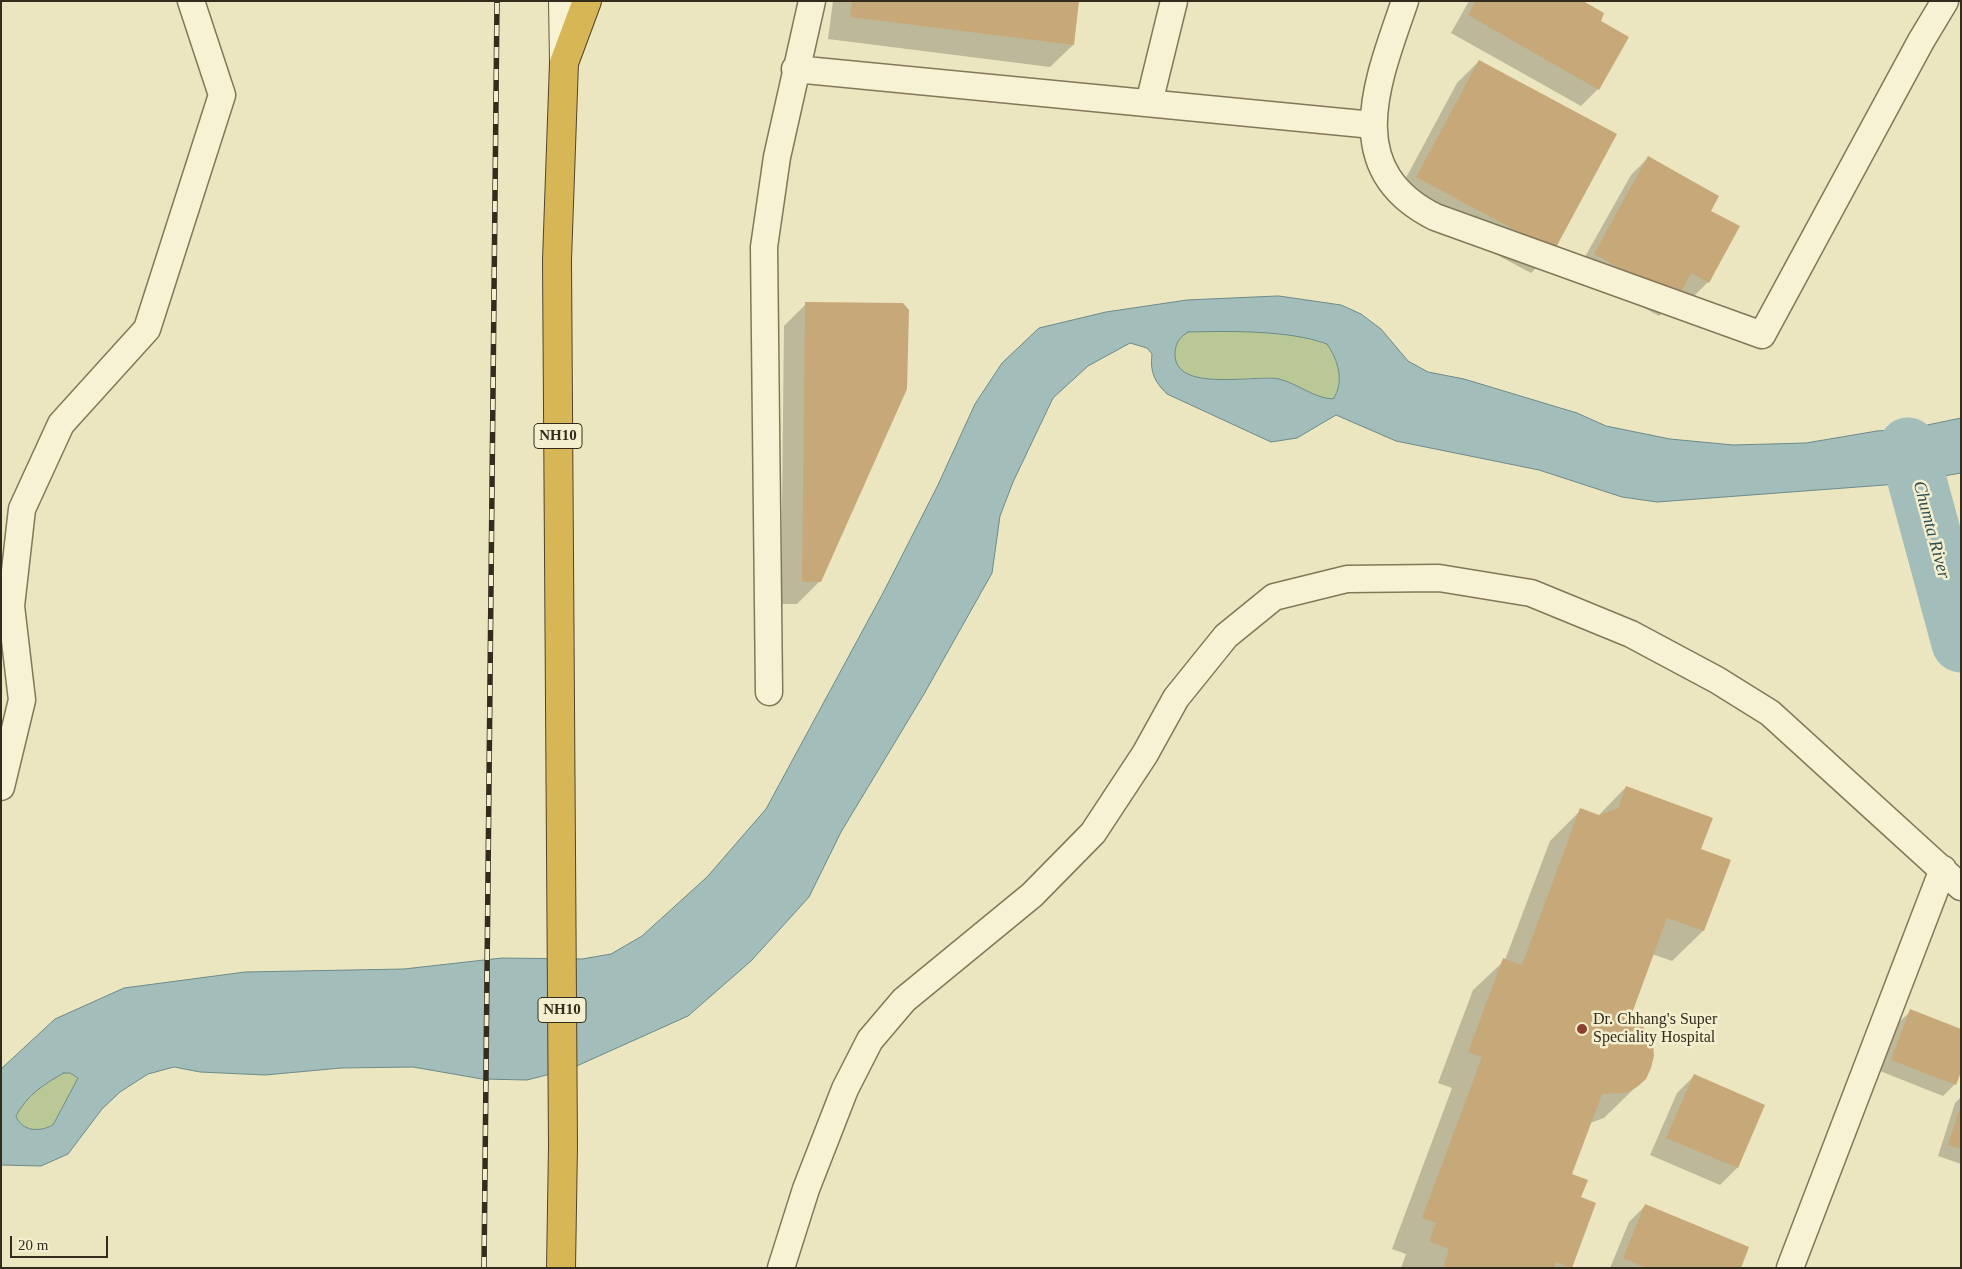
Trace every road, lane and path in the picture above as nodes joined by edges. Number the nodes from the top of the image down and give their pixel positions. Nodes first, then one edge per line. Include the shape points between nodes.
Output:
1 (191, 1) edge
2 (563, 1) edge
3 (587, 1) edge
4 (812, 1) edge
5 (1174, 1) edge
6 (1405, 1) edge
7 (1945, 1) edge
8 (564, 63) junction
9 (795, 69) junction
10 (1149, 103) junction
11 (1373, 125) junction
12 (768, 692) dead end
13 (1, 787) edge
14 (1952, 878) edge
15 (561, 1268) edge
16 (780, 1268) edge
17 (1790, 1268) edge

1 - 13 street via 222,95 147,329 61,424 22,509 11,606 22,700
2 - 8 street
3 - 8 highway, NH10
4 - 9 street
5 - 10 street
6 - 11 street via 1373,110
7 - 11 street via 1762,335 1419,209 1398,191 1382,168 1375,149
8 - 15 highway, NH10 via 557,260
9 - 10 street
9 - 12 street via 776,157 764,247
10 - 11 street
14 - 16 street via 1770,713 1717,680 1631,634 1531,592 1439,578 1347,579 1274,597 1226,636 1176,698 1145,754 1093,833 1032,895 904,1000 870,1040 845,1089
14 - 17 street

